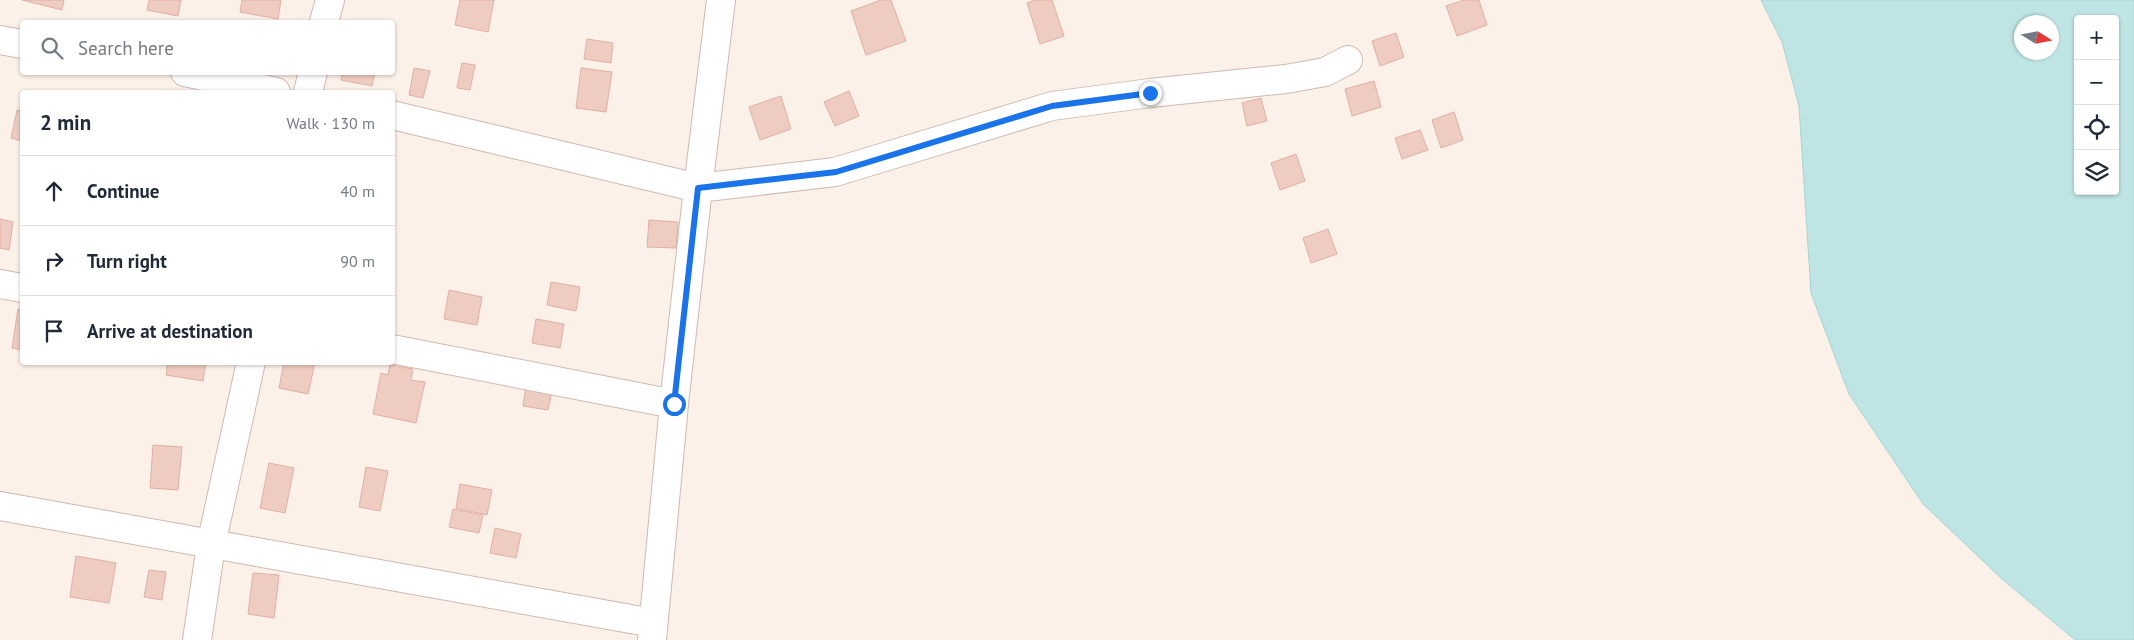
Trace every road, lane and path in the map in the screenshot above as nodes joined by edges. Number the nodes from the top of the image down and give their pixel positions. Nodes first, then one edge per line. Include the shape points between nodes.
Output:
1 (330, 0) edge
2 (721, 0) edge
3 (325, 20) edge
4 (0, 40) edge
5 (20, 44) edge
6 (1348, 60) dead end
7 (199, 75) edge
8 (312, 75) edge
9 (267, 90) edge
10 (308, 90) edge
11 (395, 116) edge
12 (698, 188) junction
13 (0, 284) edge
14 (20, 288) edge
15 (395, 350) edge
16 (250, 365) edge
17 (674, 404) junction
18 (0, 506) edge
19 (211, 545) junction
20 (652, 631) edge
21 (197, 640) edge

1 - 3 street
2 - 12 street
4 - 5 street
6 - 12 street via 1325,72 1286,79 1052,106 836,172
7 - 9 street
8 - 10 street
11 - 12 street
12 - 17 street
13 - 14 street
15 - 17 street
16 - 19 street
17 - 20 street
18 - 19 street
19 - 20 street
19 - 21 street

